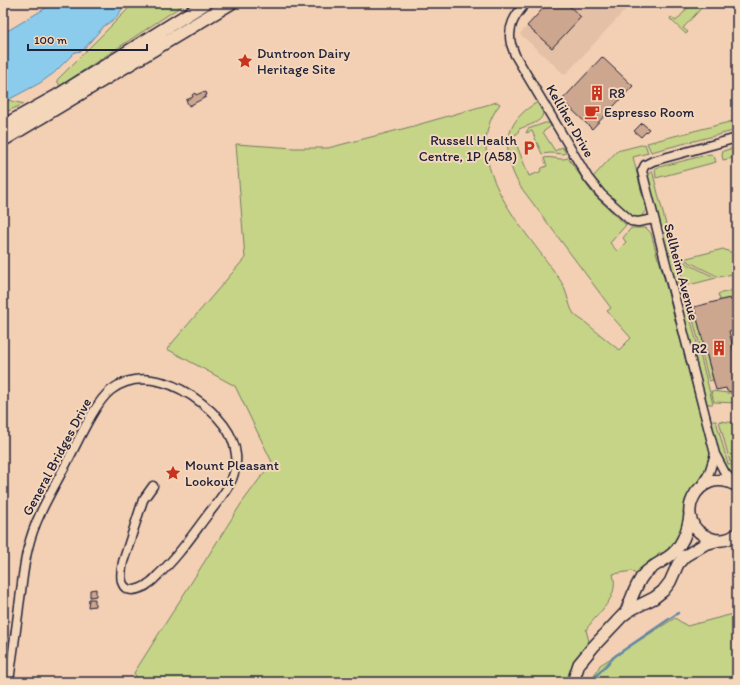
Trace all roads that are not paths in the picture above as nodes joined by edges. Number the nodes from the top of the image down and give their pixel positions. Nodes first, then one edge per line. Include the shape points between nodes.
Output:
1 (206, 3) edge
2 (231, 3) edge
3 (526, 3) edge
4 (3, 126) edge
5 (737, 138) edge
6 (3, 140) edge
7 (654, 219) junction
8 (715, 454) junction
9 (153, 486) dead end
10 (737, 486) edge
11 (699, 489) junction
12 (690, 513) junction
13 (737, 534) edge
14 (720, 540) junction
15 (624, 614) junction
16 (9, 682) edge
17 (573, 682) edge

1 - 4 main road via 55,97
2 - 6 main road
3 - 7 street, Kelliher Drive via 513,20 511,44 588,178 600,194 632,221
5 - 7 street, Sellheim Avenue via 659,158 645,166 642,170
7 - 8 street, Sellheim Avenue
8 - 10 street, Sellheim Avenue via 725,473
8 - 11 street via 709,473
9 - 16 street, General Bridges Drive via 143,500 123,562 122,584 127,589 134,590 148,585 170,563 232,480 236,465 234,442 211,412 172,385 148,378 129,381 111,390 102,399 36,520 28,548
10 - 11 street via 715,481
11 - 12 street via 692,501
12 - 14 street via 701,534
12 - 15 street via 678,548 643,576
13 - 14 street via 732,538
14 - 15 street via 688,553 678,564 663,591
15 - 17 street via 579,664

